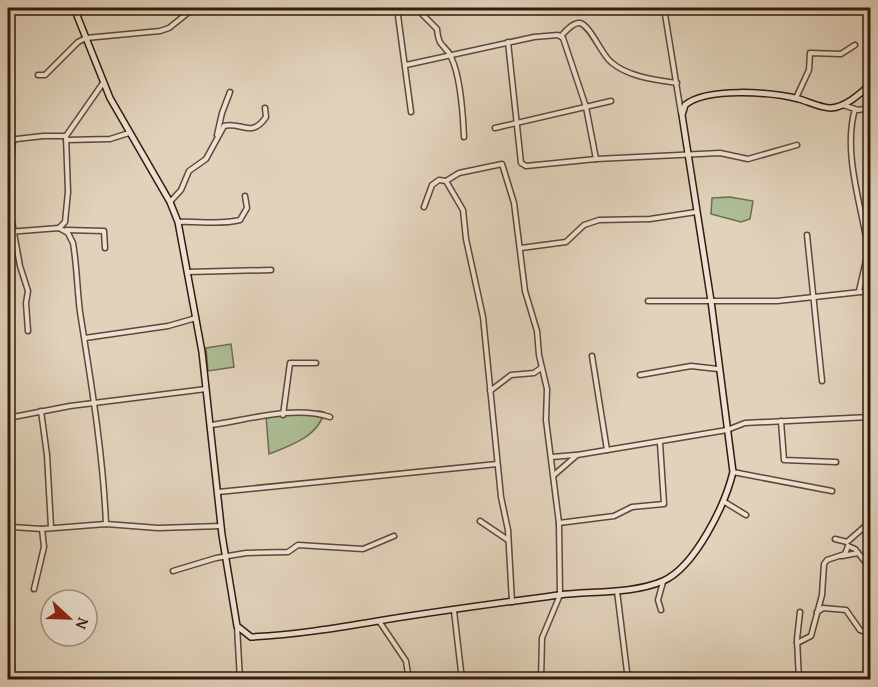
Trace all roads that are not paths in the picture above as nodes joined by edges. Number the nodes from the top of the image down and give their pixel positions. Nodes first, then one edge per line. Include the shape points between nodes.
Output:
1 (74, 8) edge
2 (183, 8) edge
3 (397, 8) edge
4 (416, 8) edge
5 (664, 8) edge
6 (192, 9) edge
7 (561, 36) junction
8 (86, 38) junction
9 (508, 42) junction
10 (855, 45) dead end
11 (451, 56) junction
12 (406, 65) junction
13 (38, 75) dead end
14 (104, 82) junction
15 (677, 83) junction
16 (870, 84) edge
17 (230, 92) dead end
18 (796, 98) junction
19 (611, 101) dead end
20 (842, 105) junction
21 (586, 107) junction
22 (266, 108) dead end
23 (870, 108) edge
24 (855, 110) junction
25 (8, 112) edge
26 (411, 112) dead end
27 (682, 115) junction
28 (518, 124) junction
29 (495, 128) dead end
30 (129, 133) junction
31 (217, 136) junction
32 (464, 136) dead end
33 (66, 138) junction
34 (10, 140) edge
35 (797, 145) dead end
36 (687, 153) junction
37 (596, 159) junction
38 (446, 181) junction
39 (245, 196) dead end
40 (170, 202) junction
41 (424, 207) dead end
42 (696, 212) junction
43 (178, 222) junction
44 (59, 228) junction
45 (8, 232) edge
46 (14, 232) junction
47 (807, 235) dead end
48 (869, 243) edge
49 (105, 248) dead end
50 (521, 248) junction
51 (271, 270) dead end
52 (187, 272) junction
53 (859, 291) junction
54 (870, 291) edge
55 (813, 297) junction
56 (648, 301) dead end
57 (711, 301) junction
58 (196, 318) junction
59 (28, 331) dead end
60 (85, 338) junction
61 (592, 356) dead end
62 (316, 363) dead end
63 (541, 368) junction
64 (718, 369) junction
65 (640, 375) dead end
66 (822, 381) dead end
67 (206, 389) junction
68 (490, 391) junction
69 (92, 404) junction
70 (40, 411) junction
71 (283, 415) junction
72 (330, 417) dead end
73 (870, 417) edge
74 (8, 418) edge
75 (781, 421) junction
76 (211, 425) junction
77 (727, 430) junction
78 (660, 442) junction
79 (607, 450) junction
80 (577, 454) junction
81 (552, 458) junction
82 (836, 462) dead end
83 (497, 464) junction
84 (733, 472) junction
85 (553, 476) junction
86 (832, 491) dead end
87 (218, 492) junction
88 (723, 501) junction
89 (746, 515) dead end
90 (480, 521) dead end
91 (870, 522) edge
92 (106, 524) junction
93 (559, 524) junction
94 (221, 526) junction
95 (51, 527) junction
96 (42, 529) junction
97 (8, 531) edge
98 (394, 536) dead end
99 (836, 539) dead end
100 (508, 540) junction
101 (842, 543) junction
102 (8, 546) edge
103 (848, 546) junction
104 (859, 553) junction
105 (226, 556) junction
106 (841, 556) junction
107 (870, 568) edge
108 (173, 571) dead end
109 (663, 581) junction
110 (34, 589) dead end
111 (617, 590) junction
112 (560, 595) junction
113 (512, 603) junction
114 (12, 609) dead end
115 (661, 610) dead end
116 (454, 611) junction
117 (800, 612) dead end
118 (817, 613) junction
119 (379, 621) junction
120 (237, 626) junction
121 (870, 634) edge
122 (797, 643) junction
123 (868, 667) dead end
124 (740, 676) dead end
125 (240, 680) edge
126 (409, 680) edge
127 (462, 680) edge
128 (541, 680) edge
129 (628, 680) edge
130 (721, 680) edge
131 (799, 680) edge
132 (868, 680) edge

1 - 8 main road
2 - 6 street
3 - 12 street
4 - 11 street via 437,29 438,42
5 - 15 street
6 - 8 street via 160,31
7 - 9 street via 545,34
7 - 15 street via 580,23 588,28 600,51 613,64 650,80
7 - 21 street
8 - 13 street via 45,75
8 - 14 main road
9 - 11 street
9 - 28 street
10 - 18 street via 841,54 810,52 809,70
11 - 12 street
11 - 32 street
12 - 26 street
14 - 30 main road
14 - 33 street
15 - 27 street
16 - 20 main road
17 - 31 street
18 - 20 main road via 829,108
18 - 27 main road via 701,95 685,105
19 - 21 street
20 - 24 street
21 - 28 street
21 - 37 street
22 - 31 street via 266,117 258,126 224,126
23 - 24 street
24 - 48 street via 851,148
25 - 34 street
27 - 36 main road
28 - 29 street
28 - 37 street via 523,165
30 - 33 street via 110,139
30 - 40 main road
31 - 40 street via 206,159 189,171 181,190
33 - 34 street
33 - 44 street via 68,192 65,222
34 - 46 street via 8,200
35 - 36 street via 748,159 720,153
36 - 37 street
36 - 42 main road
38 - 41 street via 435,182
38 - 50 street via 459,173 502,164 514,203
38 - 68 street via 463,210 483,316
39 - 43 street via 246,208 240,220
40 - 43 main road
42 - 50 street via 588,222 566,242
42 - 57 main road
43 - 52 main road
44 - 46 street
44 - 49 street via 72,232 104,231
44 - 60 street via 69,233 73,243
45 - 46 street
46 - 59 street via 28,291
47 - 55 street
48 - 53 street
50 - 63 street via 525,291 537,331
51 - 52 street
52 - 58 main road
53 - 54 street
53 - 55 street
55 - 57 street
55 - 66 street
56 - 57 street
57 - 64 main road
58 - 60 street
58 - 67 main road
60 - 69 street
61 - 79 street
62 - 71 street via 290,363
63 - 68 street via 534,373 511,375
63 - 81 street via 547,389 546,420
64 - 65 street via 691,366
64 - 77 main road
67 - 69 street
67 - 76 main road
68 - 83 street
69 - 70 street
69 - 92 street via 103,469
70 - 74 street
70 - 95 street
71 - 72 street via 310,413
71 - 76 street
73 - 75 street
75 - 77 street via 745,423
75 - 82 street via 784,460
76 - 87 main road
77 - 78 street
77 - 84 main road
78 - 79 street
78 - 93 street via 664,504 632,507 614,516
79 - 80 street
80 - 81 street
80 - 85 street
81 - 85 street
83 - 87 street
83 - 100 street
84 - 86 street
84 - 88 main road
85 - 93 street
87 - 94 main road
88 - 89 street
88 - 109 main road via 687,563
90 - 100 street
91 - 101 street
92 - 94 street via 158,528
92 - 95 street
93 - 112 street
94 - 105 main road
95 - 96 street
96 - 97 street via 12,527
96 - 110 street via 44,547
98 - 105 street via 363,549 298,545 288,552
99 - 101 street
100 - 113 street
101 - 103 street
102 - 114 street
103 - 104 street
103 - 106 street
104 - 106 street
104 - 107 street
105 - 108 street
105 - 120 main road
106 - 118 street via 824,564
109 - 111 main road
109 - 115 street via 658,595
111 - 112 main road
111 - 129 street
112 - 113 main road
112 - 128 street via 542,638
113 - 116 main road
116 - 119 main road
116 - 127 street
117 - 122 street
118 - 121 street via 823,608 846,610 860,630
118 - 122 street via 811,636
119 - 120 main road via 251,637
119 - 126 street via 406,661
120 - 125 street
122 - 131 street
123 - 132 street
124 - 130 street

